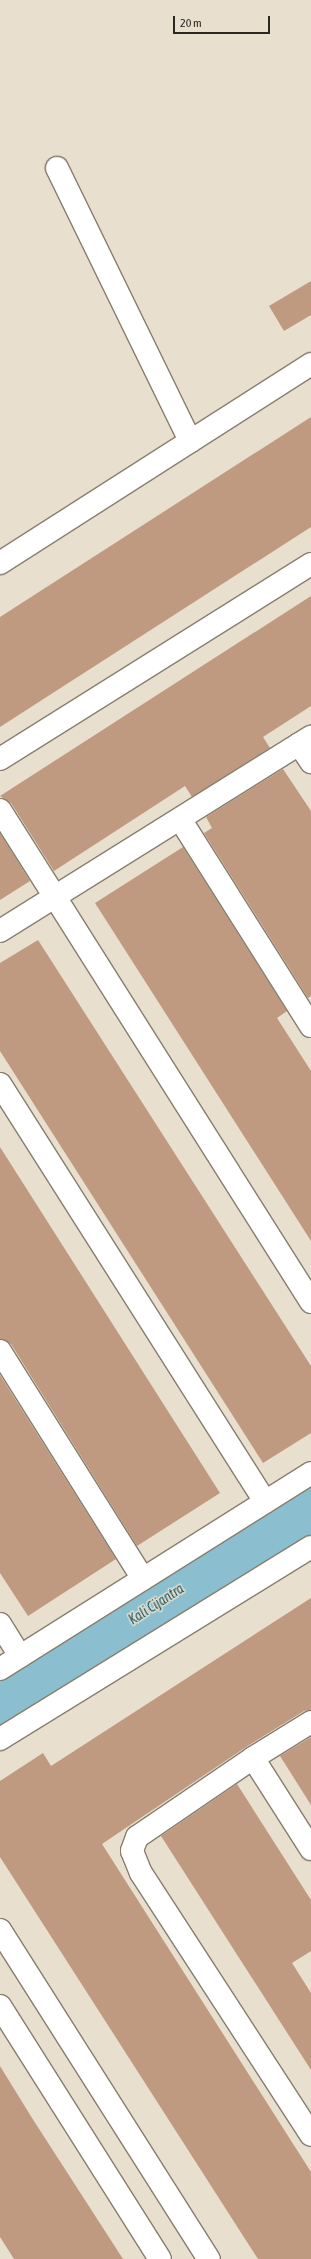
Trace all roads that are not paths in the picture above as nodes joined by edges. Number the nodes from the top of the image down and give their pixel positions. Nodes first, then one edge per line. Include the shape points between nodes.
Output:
1 (57, 168) dead end
2 (311, 364) edge
3 (190, 441) junction
4 (0, 563) edge
5 (311, 564) edge
6 (305, 740) edge
7 (0, 759) edge
8 (311, 762) edge
9 (0, 810) edge
10 (180, 819) junction
11 (55, 897) junction
12 (0, 931) edge
13 (311, 1026) edge
14 (0, 1084) edge
15 (311, 1302) edge
16 (0, 1351) edge
17 (311, 1473) edge
18 (265, 1502) junction
19 (311, 1547) edge
20 (143, 1579) junction
21 (0, 1624) edge
22 (20, 1656) junction
23 (0, 1669) edge
24 (311, 1722) edge
25 (0, 1739) edge
26 (253, 1758) junction
27 (311, 1849) edge
28 (0, 1930) edge
29 (0, 2006) edge
30 (311, 2135) edge
31 (160, 2259) edge
32 (209, 2259) edge

1 - 3 street
2 - 3 street
3 - 4 street
5 - 7 street
6 - 8 street
6 - 10 street
9 - 11 street
10 - 11 street
10 - 13 street
11 - 12 street
11 - 15 street
14 - 18 street
16 - 20 street
17 - 18 street
18 - 20 street
19 - 25 street
20 - 22 street
21 - 22 street
22 - 23 street
24 - 26 street
26 - 27 street
26 - 30 street via 137,1837 132,1851 141,1873
28 - 32 street
29 - 31 street

